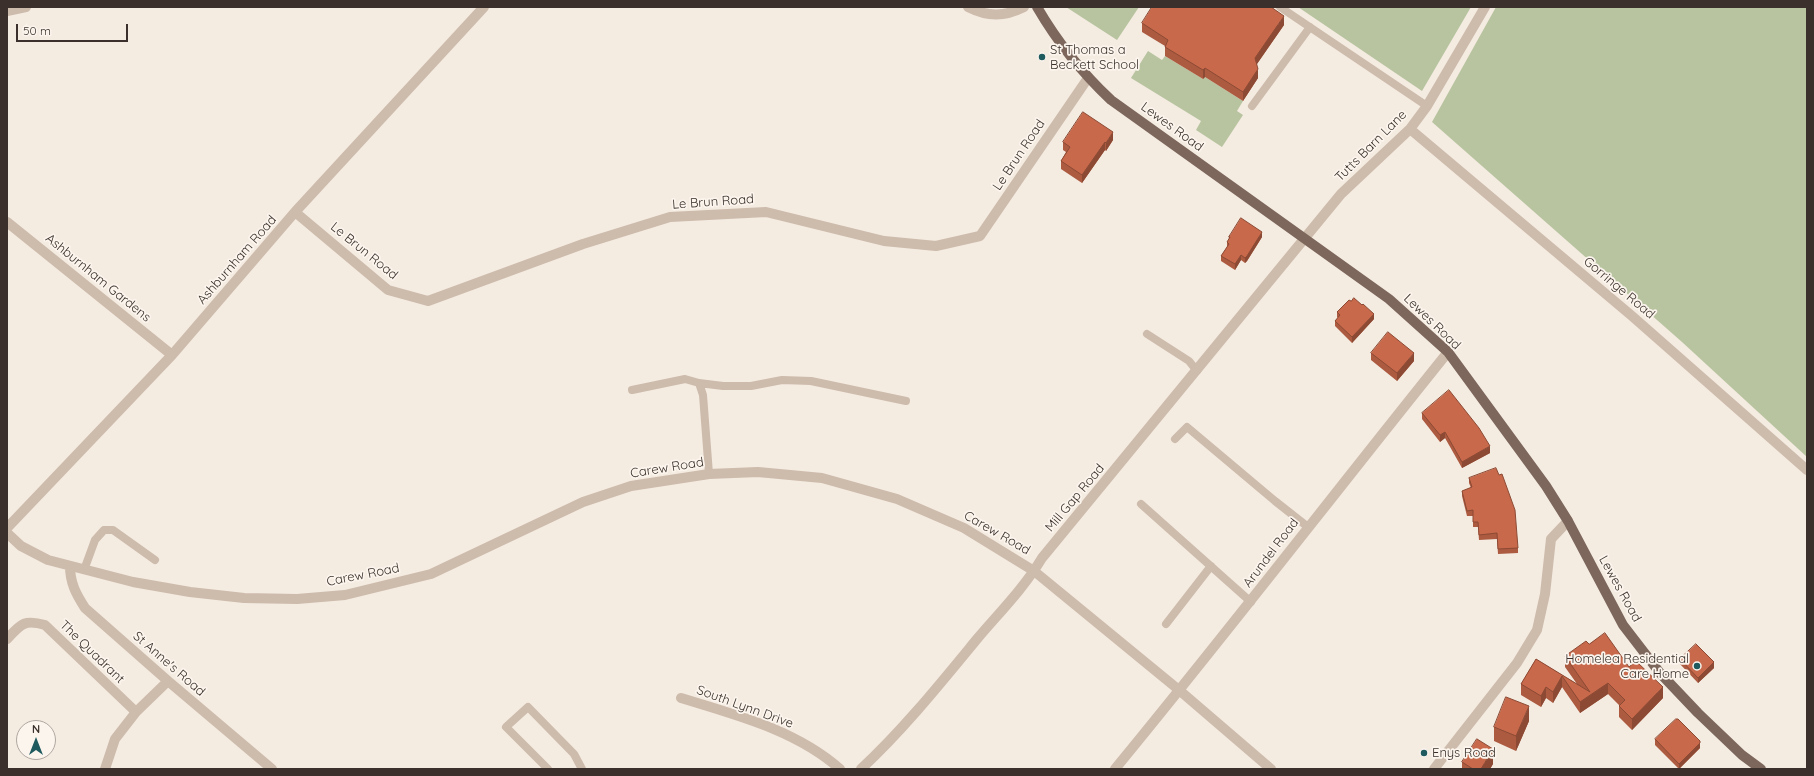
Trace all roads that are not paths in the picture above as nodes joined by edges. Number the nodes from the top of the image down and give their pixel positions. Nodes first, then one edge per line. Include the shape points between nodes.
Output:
1 (26, 7) edge
2 (484, 7) edge
3 (968, 7) edge
4 (1024, 7) edge
5 (1037, 7) edge
6 (1280, 7) edge
7 (1486, 7) edge
8 (7, 12) edge
9 (1310, 27) junction
10 (1088, 78) junction
11 (1252, 106) dead end
12 (1428, 106) junction
13 (1410, 129) junction
14 (295, 212) junction
15 (7, 222) edge
16 (1304, 237) junction
17 (1147, 334) dead end
18 (1448, 352) junction
19 (172, 355) junction
20 (1197, 371) junction
21 (699, 383) junction
22 (632, 390) dead end
23 (906, 401) dead end
24 (1175, 439) dead end
25 (1807, 470) edge
26 (709, 474) junction
27 (1141, 504) dead end
28 (1568, 521) junction
29 (1308, 527) junction
30 (7, 528) edge
31 (7, 533) edge
32 (155, 560) dead end
33 (70, 566) junction
34 (1211, 566) junction
35 (84, 570) junction
36 (1034, 571) junction
37 (1251, 602) junction
38 (1166, 624) dead end
39 (7, 639) edge
40 (168, 681) junction
41 (1179, 690) junction
42 (681, 698) dead end
43 (136, 712) junction
44 (105, 769) edge
45 (272, 769) edge
46 (548, 769) edge
47 (582, 769) edge
48 (840, 769) edge
49 (861, 769) edge
50 (1115, 769) edge
51 (1271, 769) edge
52 (1434, 769) edge
53 (1761, 769) edge

1 - 8 street
2 - 14 street, Ashburnham Road
3 - 4 street via 1000,15
5 - 10 main road, Lewes Road via 1061,46
6 - 9 lane
7 - 12 street, Tutts Barn Lane
9 - 11 lane
9 - 12 lane
10 - 14 street, Le Brun Road via 980,236 936,246 884,241 766,212 670,217 583,244 428,301 388,290
10 - 16 main road, Lewes Road via 1111,100
12 - 13 street, Tutts Barn Lane
13 - 16 street, Tutts Barn Lane via 1341,194
13 - 25 street, Gorringe Road via 1632,316
14 - 19 street, Ashburnham Road
15 - 19 street, Ashburnham Gardens
16 - 18 main road, Lewes Road via 1389,299
16 - 20 street, Mill Gap Road
17 - 20 lane via 1189,361
18 - 28 main road, Lewes Road via 1546,486
18 - 29 street, Arundel Road
19 - 30 street, Ashburnham Road
20 - 36 street, Mill Gap Road via 1042,558
21 - 22 lane via 685,379
21 - 23 lane via 750,386 782,380 811,381
21 - 26 lane via 703,395
24 - 29 lane via 1188,427
26 - 35 street, Carew Road via 631,486 582,502 431,574 345,595 297,599 244,598 132,582
26 - 36 street, Carew Road via 758,472 822,478 897,499 964,528
27 - 34 lane
28 - 52 street via 1551,539 1545,594 1537,630 1518,663
28 - 53 main road, Lewes Road via 1623,625 1660,673 1742,755
29 - 37 street, Arundel Road
31 - 33 street, Carew Road via 33,553
32 - 35 lane via 113,530 104,530 96,540
33 - 35 street, Carew Road
33 - 40 street, St Anne's Road via 70,579 85,608
34 - 37 lane
34 - 38 lane
36 - 41 street, Carew Road
36 - 49 street, Mill Gap Road via 947,675
37 - 41 street, Arundel Road
39 - 43 street, The Quadrant via 21,624 33,622 45,625
40 - 43 street
40 - 45 street, St Anne's Road
41 - 50 street, Arundel Road
41 - 51 street, Carew Road
42 - 48 street, South Lynn Drive via 786,733
43 - 44 street via 115,739
46 - 47 lane via 506,727 528,707 574,754

